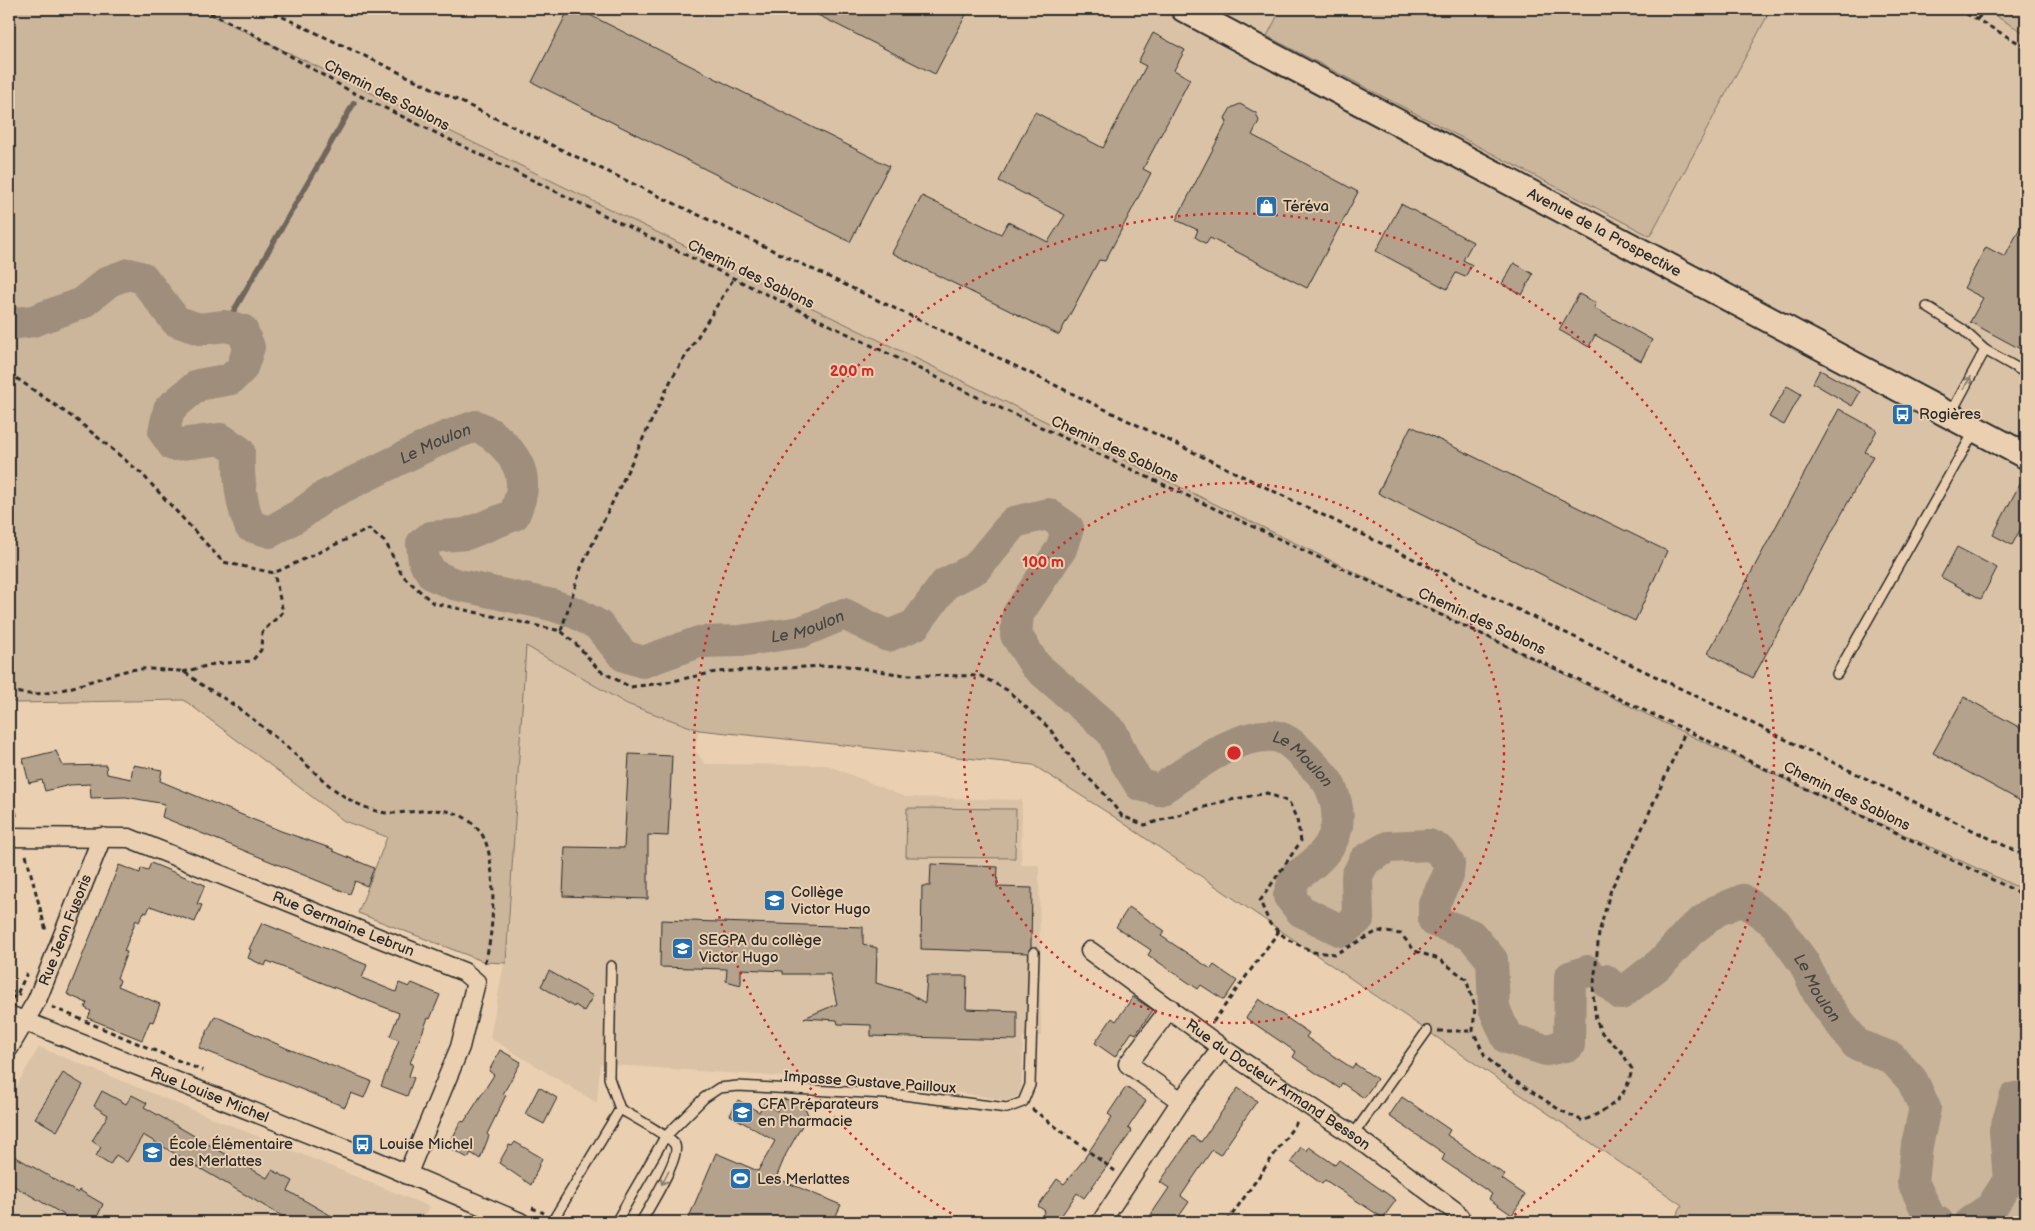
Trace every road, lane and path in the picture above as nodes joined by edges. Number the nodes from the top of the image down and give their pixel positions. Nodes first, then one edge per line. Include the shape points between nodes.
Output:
1 (202, 9) edge
2 (266, 9) edge
3 (1184, 9) edge
4 (1958, 9) edge
5 (1991, 9) edge
6 (1977, 19) junction
7 (2026, 47) edge
8 (734, 278) junction
9 (1927, 307) dead end
10 (1986, 350) junction
11 (2026, 373) edge
12 (9, 374) edge
13 (1949, 416) junction
14 (1975, 429) junction
15 (2026, 456) edge
16 (274, 573) junction
17 (561, 632) junction
18 (183, 672) junction
19 (1837, 674) dead end
20 (9, 690) edge
21 (1686, 730) junction
22 (9, 785) edge
23 (102, 837) junction
24 (15, 838) edge
25 (2026, 856) edge
26 (2026, 896) edge
27 (1279, 931) junction
28 (47, 933) dead end
29 (1090, 950) dead end
30 (1034, 952) dead end
31 (611, 966) dead end
32 (30, 968) dead end
33 (476, 982) junction
34 (9, 1001) edge
35 (1170, 1008) junction
36 (16, 1018) edge
37 (1427, 1031) joint
38 (1473, 1031) junction
39 (1204, 1034) junction
40 (9, 1048) edge
41 (1222, 1048) junction
42 (1181, 1101) junction
43 (1022, 1102) junction
44 (1308, 1106) junction
45 (620, 1109) junction
46 (1353, 1135) junction
47 (664, 1137) junction
48 (407, 1175) junction
49 (1128, 1181) junction
50 (520, 1222) edge
51 (552, 1222) edge
52 (616, 1222) edge
53 (641, 1222) edge
54 (1102, 1222) edge
55 (1226, 1222) edge
56 (1463, 1222) edge

1 - 8 path, Chemin des Sablons via 248,31 350,91
2 - 25 path via 1002,359
3 - 13 main road, Avenue de la Prospective
4 - 6 path
5 - 6 path
6 - 7 path
8 - 17 path via 672,378 581,568
8 - 21 path, Chemin des Sablons via 975,396
9 - 10 lane via 1962,329
10 - 11 lane
13 -> 10 lane
12 - 16 path via 78,421 142,474 223,562
13 - 14 main road, Avenue de la Prospective
14 - 15 main road, Avenue de la Prospective
14 - 19 lane
16 - 17 path via 369,529 386,542 402,575 433,603
16 - 18 path via 283,612 262,632 261,650 252,661 214,664
17 - 27 path via 599,670 630,687 716,672 840,665 905,675 981,676 1007,690 1049,728 1080,770 1122,816 1145,825 1225,801 1267,793 1289,802 1301,841 1260,901 1270,924
18 - 20 path via 131,670 54,692
18 - 33 path via 257,721 337,792 355,803 387,813 430,809 447,811 472,822 489,846 493,885 490,939
21 - 26 path, Chemin des Sablons
21 - 38 path via 1637,840 1611,888 1599,933 1593,994 1596,1020 1602,1033 1622,1051 1632,1069 1628,1086 1610,1108 1583,1121 1502,1073 1485,1056
22 - 24 path
23 - 24 street, Rue Germaine Lebrun
23 - 33 street, Rue Germaine Lebrun via 129,838 464,972
23 - 36 street, Rue Jean Fusoris via 37,1000
24 - 28 path
27 - 38 path via 1312,952 1335,954 1378,931 1401,934 1415,951 1439,959 1466,979 1475,1006
27 - 39 path
29 - 35 street, Rue du Docteur Armand Besson
30 - 43 lane via 1030,1085
31 - 45 lane via 609,1078
32 - 34 path via 17,994
33 - 48 street via 460,1047
35 - 39 street, Rue du Docteur Armand Besson
35 - 42 street via 1128,1064
36 - 40 street, Rue Jean Fusoris
36 - 48 street, Rue Louise Michel
37 - 38 path
37 - 46 lane
39 - 41 street, Rue du Docteur Armand Besson
41 - 42 street
41 - 44 street, Rue du Docteur Armand Besson
42 - 49 street
43 - 47 lane, Impasse Gustave Pailloux via 1007,1108 903,1096 738,1086 719,1088 704,1098
43 - 49 path
44 - 46 street, Rue du Docteur Armand Besson
44 - 55 path
45 - 47 lane
45 - 51 lane
46 - 56 street, Rue du Docteur Armand Besson via 1455,1211
47 - 52 lane, Impasse Gustave Pailloux
47 -> 53 lane via 674,1143 676,1154
48 - 50 street, Rue Louise Michel
49 - 54 street

